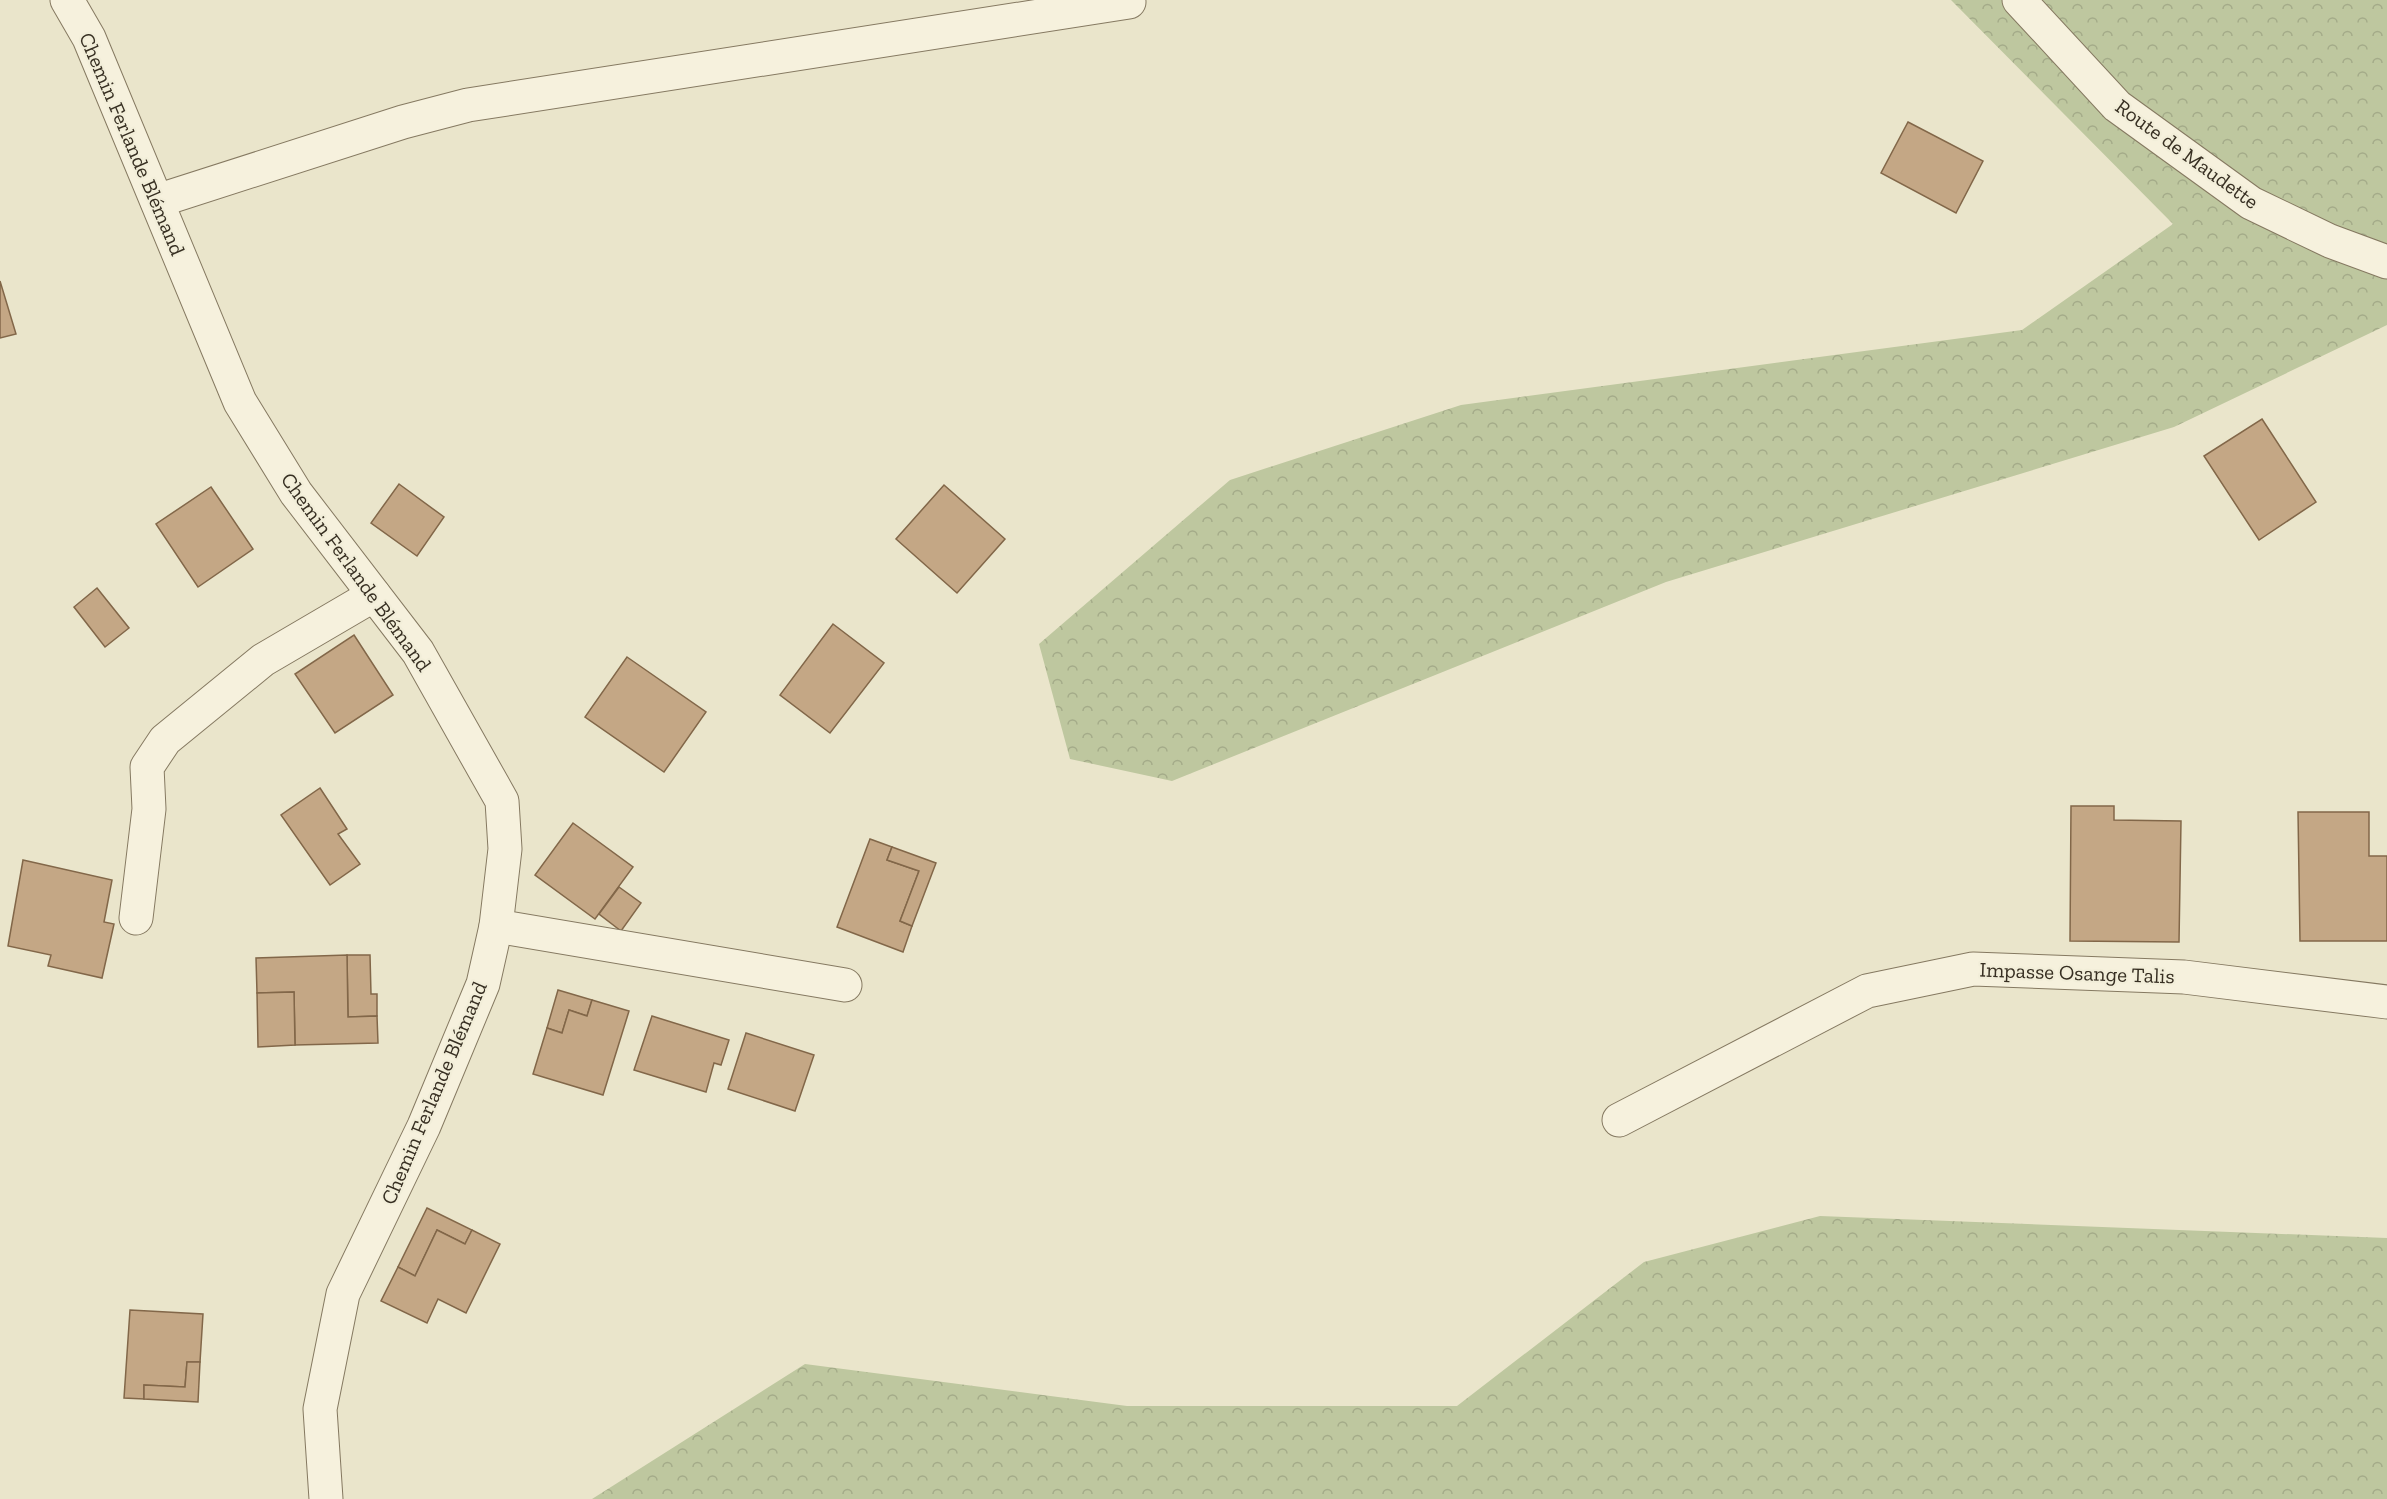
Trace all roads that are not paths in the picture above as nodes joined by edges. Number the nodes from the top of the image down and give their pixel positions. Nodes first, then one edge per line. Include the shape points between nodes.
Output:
1 (67, 0) edge
2 (2019, 0) edge
3 (1130, 2) dead end
4 (157, 201) junction
5 (2387, 262) edge
6 (374, 595) junction
7 (136, 918) dead end
8 (496, 926) junction
9 (845, 985) dead end
10 (2387, 1002) edge
11 (1619, 1120) dead end
12 (326, 1499) edge

1 - 4 street, Chemin Ferlande Blémand via 89,38
2 - 5 street, Route de Maudette via 2117,106 2251,203 2330,241
3 - 4 street via 468,105
4 - 6 street, Chemin Ferlande Blémand via 240,402 296,493
6 - 7 street via 263,660 165,740 147,767 149,809
6 - 8 street, Chemin Ferlande Blémand via 418,652 502,801 505,849
8 - 9 street
8 - 12 street, Chemin Ferlande Blémand via 483,984 424,1126 343,1294 320,1409
10 - 11 street, Impasse Osange Talis via 2184,977 1973,969 1867,992

